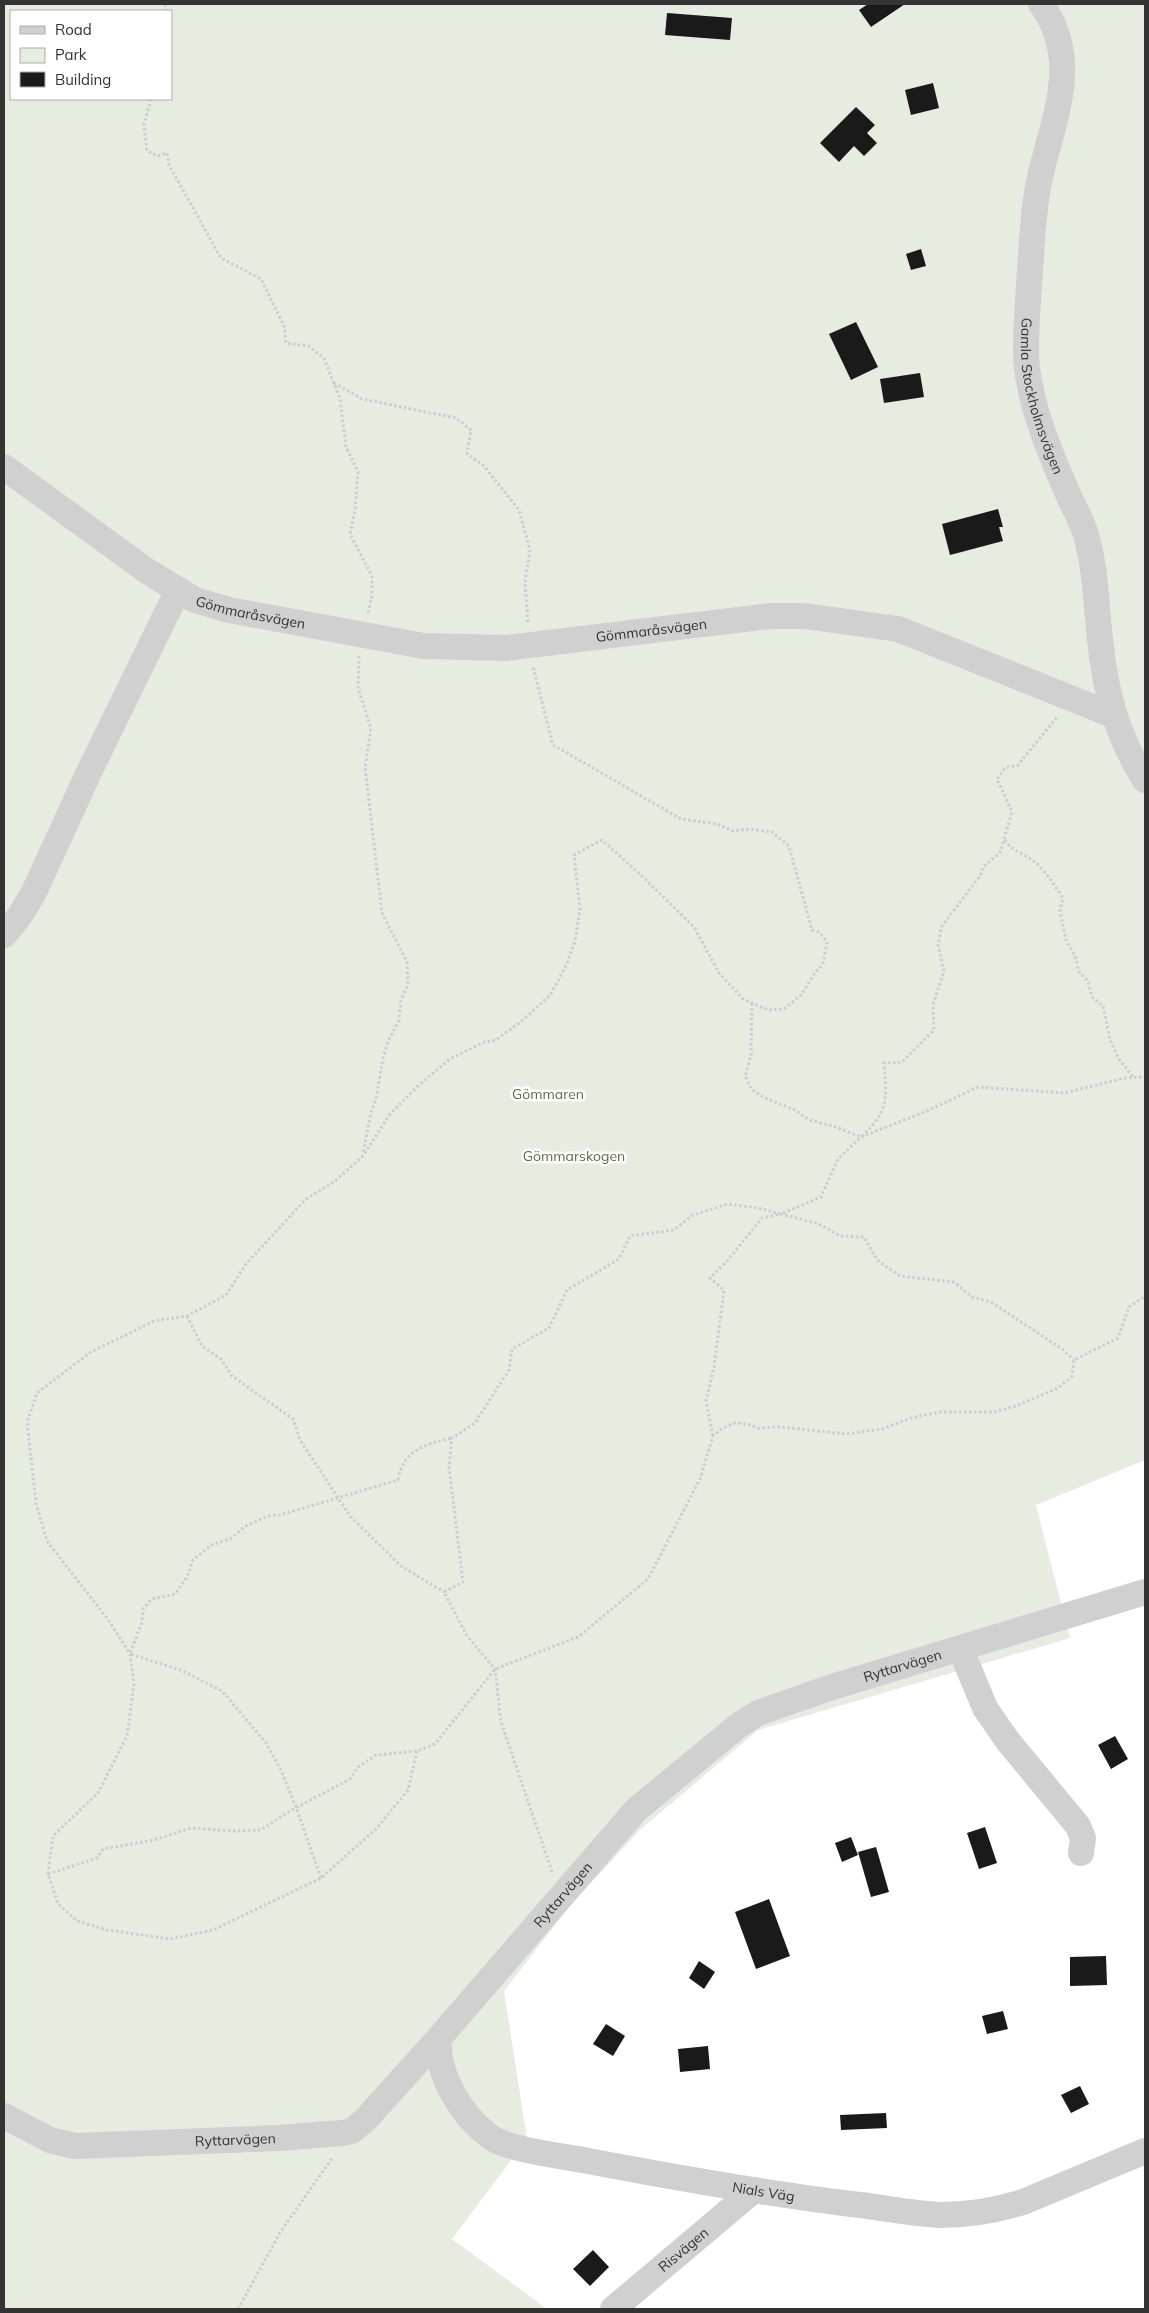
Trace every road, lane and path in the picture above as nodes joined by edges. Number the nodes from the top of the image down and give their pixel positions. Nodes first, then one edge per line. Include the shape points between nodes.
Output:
1 (1041, 4) edge
2 (151, 100) edge
3 (334, 383) junction
4 (4, 466) edge
5 (178, 590) junction
6 (362, 634) junction
7 (527, 646) junction
8 (1069, 699) junction
9 (1115, 716) junction
10 (1145, 780) edge
11 (1004, 839) junction
12 (4, 935) edge
13 (752, 1003) junction
14 (1145, 1077) edge
15 (1133, 1078) junction
16 (861, 1137) junction
17 (363, 1156) junction
18 (781, 1214) junction
19 (1145, 1296) edge
20 (187, 1316) junction
21 (1074, 1360) junction
22 (713, 1436) junction
23 (452, 1438) junction
24 (337, 1496) junction
25 (444, 1592) junction
26 (1145, 1592) edge
27 (961, 1650) junction
28 (130, 1654) junction
29 (495, 1670) junction
30 (417, 1751) junction
31 (296, 1807) junction
32 (1080, 1853) dead end
33 (48, 1874) junction
34 (321, 1878) junction
35 (560, 1899) junction
36 (439, 2038) junction
37 (4, 2116) edge
38 (352, 2130) junction
39 (1145, 2151) edge
40 (754, 2190) junction
41 (238, 2309) edge
42 (613, 2309) edge

1 - 9 street, Gamla Stockholmsvägen via 1061,45 1064,62 1060,99 1035,212 1026,332 1027,368 1051,454 1086,534 1096,586 1104,677
2 - 3 path via 144,125 147,151 158,156 167,154 221,258 261,279 284,326 286,343 308,346 324,358
3 - 6 path via 340,399 346,447 358,472 350,534 372,576 372,595
3 - 7 path via 362,399 456,418 471,430 467,454 484,466 519,510 530,550 525,582
4 - 5 street, Gömmaråsvägen via 113,548
5 - 6 street, Gömmaråsvägen via 195,600 229,610
5 - 12 street, Gömmaråsvägen via 34,892
6 - 7 street, Gömmaråsvägen via 424,646
6 - 17 path via 358,688 371,728 366,767 382,913 407,962 408,984 383,1058
7 - 8 street, Gömmaråsvägen via 770,616 805,616 898,629
7 - 13 path via 552,745 681,819 716,824 733,831 772,832 789,846 812,930 819,932 827,942 823,964 801,995 784,1009 768,1010
8 - 9 street, Gömmaråsvägen
8 - 11 path via 1018,764 1005,768 997,780 1012,812
9 - 10 street, Gamla Stockholmsvägen via 1130,756
11 - 15 path via 1037,864 1055,885 1062,898 1060,911 1066,940 1079,972 1088,981 1092,997 1103,1006 1110,1040
11 - 16 path via 1000,853 983,867 980,876 942,926 938,945 944,971 933,1005 934,1030 902,1062 884,1064 887,1096 877,1123
13 - 16 path via 751,1055 745,1076 752,1090 796,1110 809,1120
13 - 17 path via 743,999 719,973 694,927 602,840 574,855 580,910 576,941 550,995 496,1040 482,1043 450,1059 418,1086 390,1114
14 - 15 path
15 - 16 path via 1064,1093 978,1086 927,1111
16 - 18 path via 838,1160 822,1197
17 - 20 path via 335,1181 306,1199 246,1264 226,1295
18 - 21 path via 819,1224 840,1236 864,1237 877,1260 900,1276 954,1282 972,1297 991,1302
18 - 22 path via 762,1218 710,1278 724,1290 706,1401
18 - 23 path via 728,1204 693,1214 674,1230 630,1236 619,1259 568,1290 550,1328 512,1348 509,1370 475,1423
19 - 21 path via 1129,1307 1118,1338
20 - 24 path via 202,1346 221,1359 232,1376 293,1419 300,1440
20 - 28 path via 154,1321 91,1352 37,1393 27,1422 36,1503 47,1541 109,1621
21 - 22 path via 1072,1376 1058,1388 994,1412 941,1412 914,1417 882,1429 846,1434 758,1428 735,1423
22 - 29 path via 700,1479 648,1579 578,1637
23 - 24 path via 414,1450 400,1466 398,1480
23 - 25 path via 449,1467 463,1582
24 - 25 path via 350,1516 401,1566
24 - 28 path via 268,1516 246,1526 230,1540 211,1545 193,1560 188,1577 175,1594 152,1599 143,1609 142,1622
25 - 29 path via 467,1636
26 - 27 street, Ryttarvägen
27 - 32 street via 986,1708 1006,1740 1078,1826 1083,1838
27 - 35 street, Ryttarvägen via 832,1687 780,1704 749,1719 709,1748 636,1810
28 - 31 path via 181,1670 222,1691 266,1743
28 - 33 path via 134,1684 127,1736 98,1793 53,1836
29 - 30 path via 435,1744
29 - 35 path via 500,1722
30 - 31 path via 376,1756 358,1767 350,1780
30 - 34 path via 408,1790 376,1829
31 - 33 path via 261,1830 191,1828 154,1840 103,1849 98,1858
31 - 34 path
33 - 34 path via 58,1904 77,1922 107,1930 170,1938 213,1930
35 - 36 street, Ryttarvägen
36 - 38 street, Ryttarvägen via 366,2119
36 - 40 street, Nials Väg via 441,2064 451,2090 459,2104 489,2137 519,2147
37 - 38 street, Ryttarvägen via 50,2140 75,2146 279,2138
38 - 41 path via 281,2231
39 - 40 street, Nials Väg via 1023,2202 960,2214 941,2215
40 - 42 street, Risvägen

